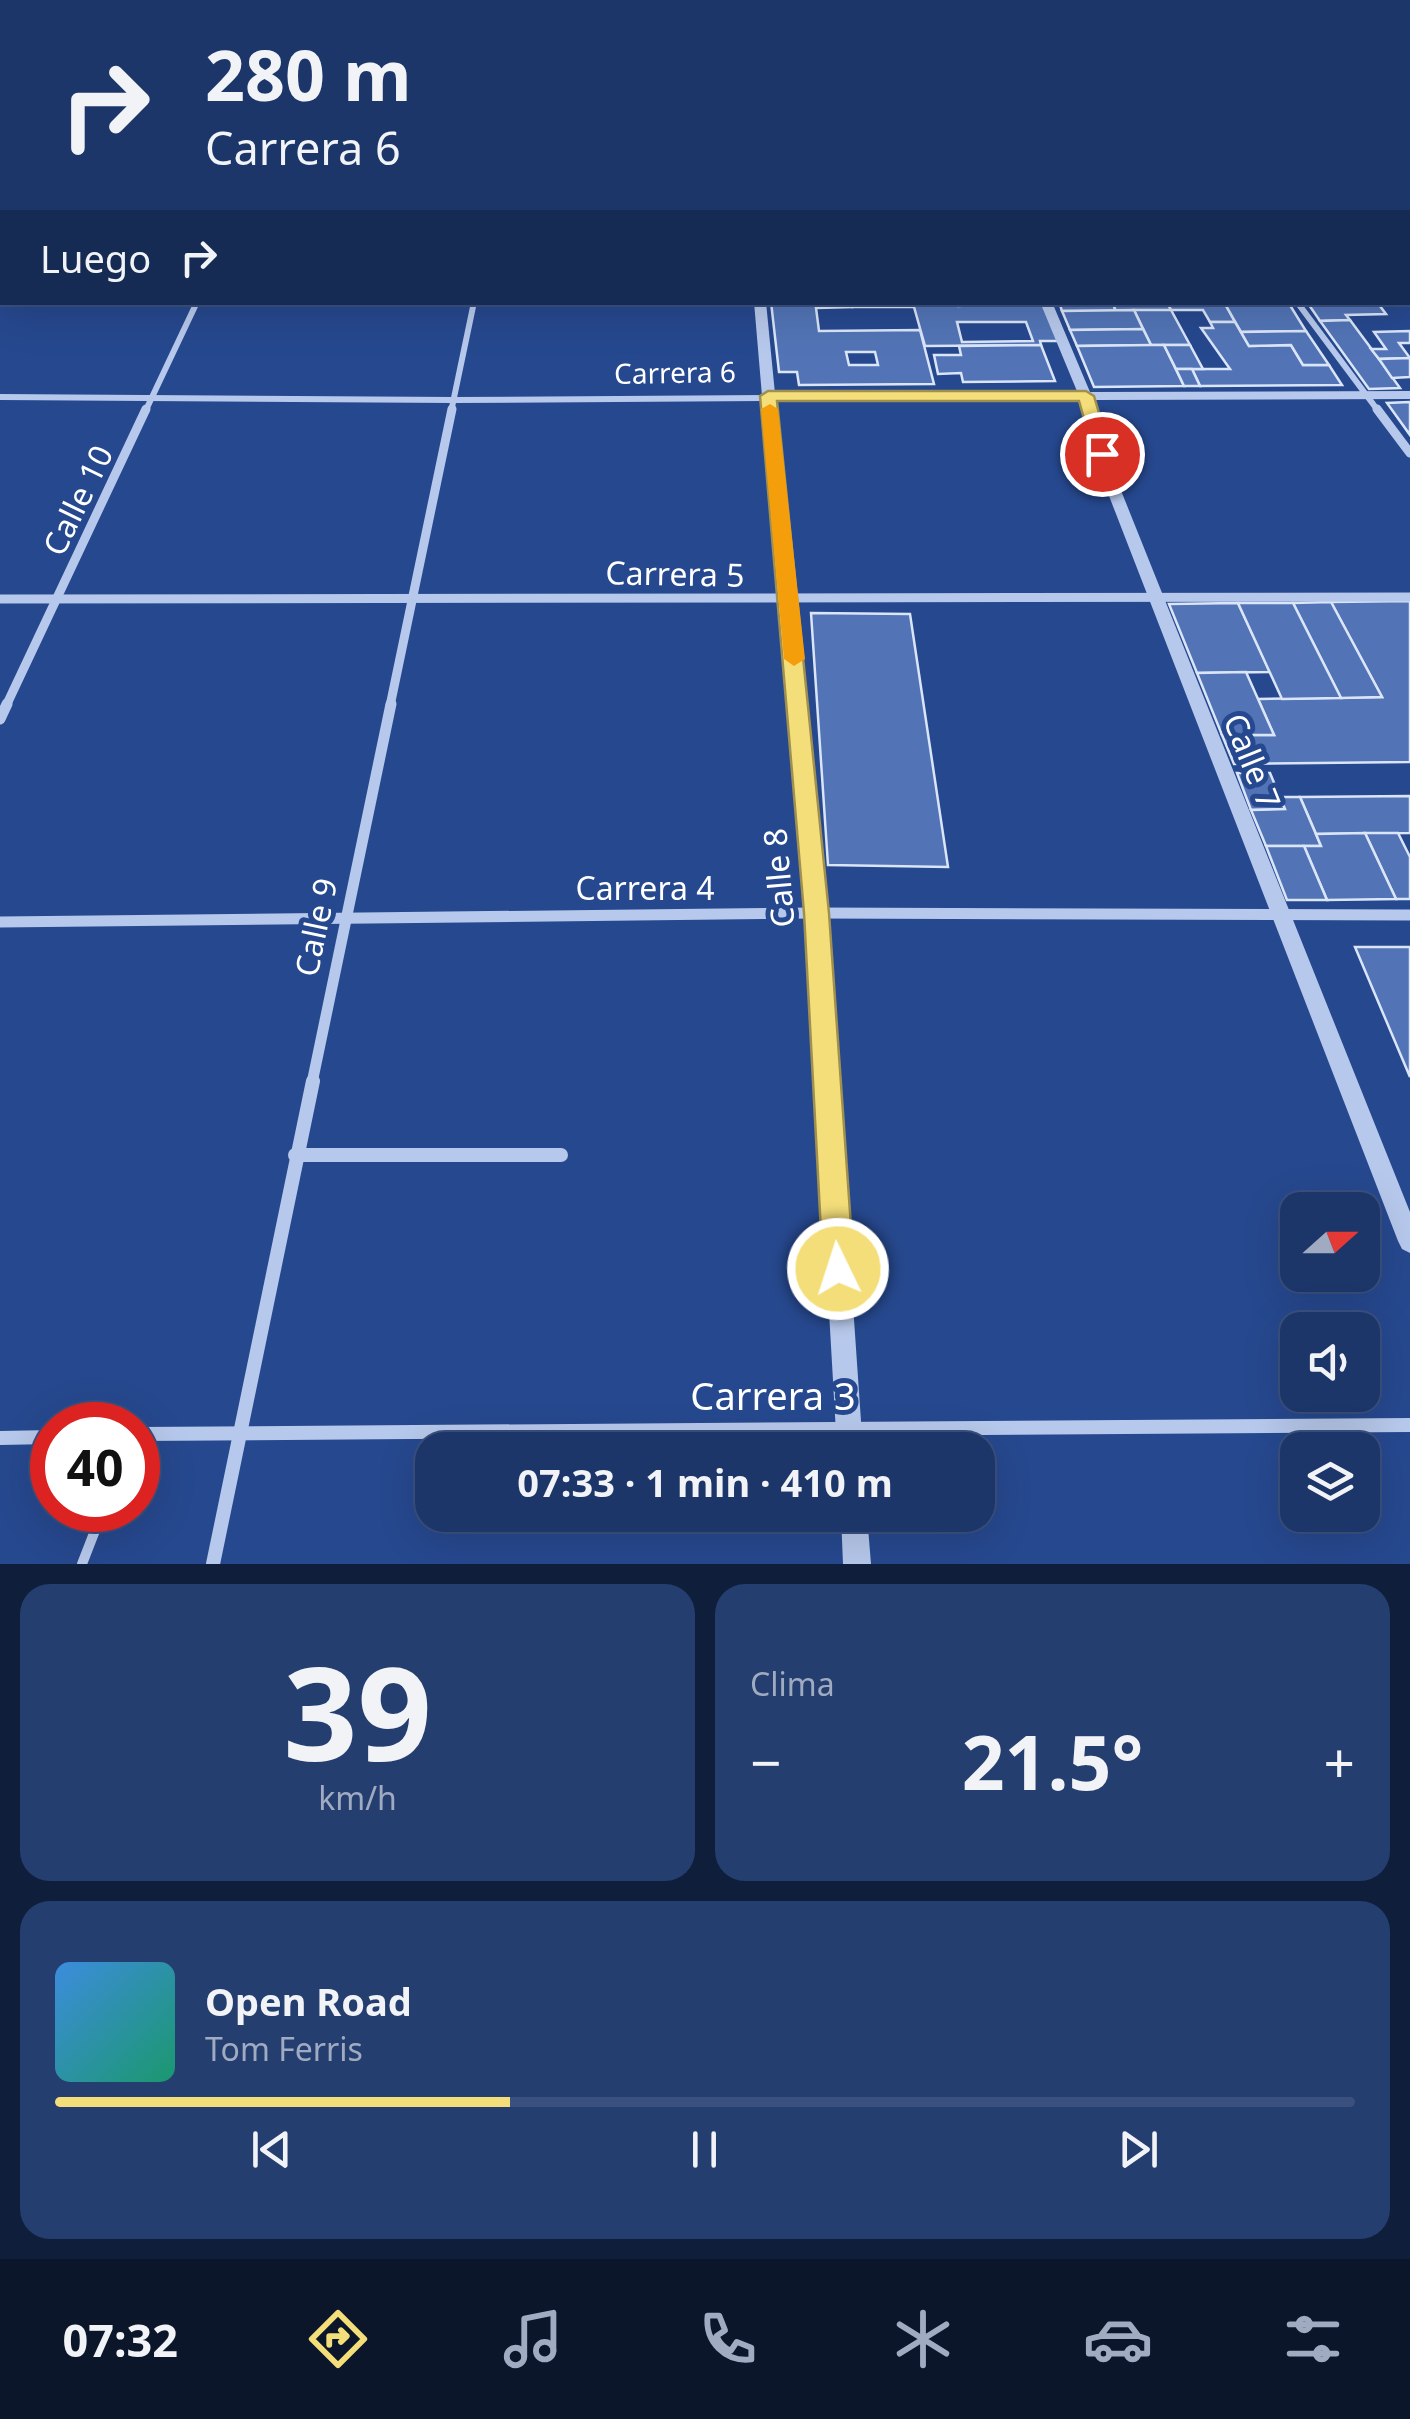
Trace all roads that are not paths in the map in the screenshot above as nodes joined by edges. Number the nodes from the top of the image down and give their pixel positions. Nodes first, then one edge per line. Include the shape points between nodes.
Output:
1 (196, 305) edge
2 (473, 305) edge
3 (760, 305) edge
4 (1047, 305) edge
5 (1299, 305) edge
6 (1410, 394) edge
7 (1367, 395) junction
8 (155, 396) junction
9 (768, 396) junction
10 (1086, 396) junction
11 (0, 397) edge
12 (454, 400) junction
13 (1410, 453) edge
14 (416, 594) junction
15 (1410, 597) edge
16 (58, 598) junction
17 (1156, 598) junction
18 (0, 599) edge
19 (789, 599) junction
20 (0, 718) edge
21 (816, 913) junction
22 (1410, 915) edge
23 (1282, 916) junction
24 (344, 917) junction
25 (0, 922) edge
26 (296, 1155) junction
27 (561, 1155) dead end
28 (1410, 1240) edge
29 (1410, 1426) edge
30 (848, 1427) junction
31 (240, 1432) junction
32 (848, 1432) edge
33 (160, 1434) edge
34 (30, 1437) edge
35 (0, 1438) edge
36 (94, 1532) edge
37 (855, 1532) edge
38 (82, 1564) edge
39 (214, 1564) edge
40 (857, 1564) edge

1 - 8 street, Calle 10
2 - 12 street, Calle 9
3 - 9 street, Calle 8
4 - 10 street, Calle 7
5 - 7 street
6 - 7 street, Carrera 6
7 - 10 street, Carrera 6
7 - 13 street
8 - 11 street, Carrera 6
8 - 12 street, Carrera 6
8 - 16 street, Calle 10
9 - 10 street, Carrera 6
9 - 12 street, Carrera 6
9 - 19 street, Calle 8
10 - 17 street, Calle 7
12 - 14 street, Calle 9
14 - 16 street, Carrera 5
14 - 19 street, Carrera 5
14 - 24 street, Calle 9
15 - 17 street, Carrera 5
16 - 18 street, Carrera 5
16 - 20 street, Calle 10
17 - 19 street, Carrera 5
17 - 23 street, Calle 7
19 - 21 street, Calle 8
21 - 23 street, Carrera 4
21 - 24 street, Carrera 4
21 - 30 street, Calle 8
22 - 23 street, Carrera 4
23 - 28 street, Calle 7
24 - 25 street, Carrera 4
24 - 26 street, Calle 9
26 - 27 street
26 - 31 street, Calle 9
29 - 30 street, Carrera 3
30 - 31 street, Carrera 3
30 - 32 street, Calle 8
31 - 33 street, Carrera 3
31 - 39 street, Calle 9
34 - 35 street
36 - 38 lane
37 - 40 street

